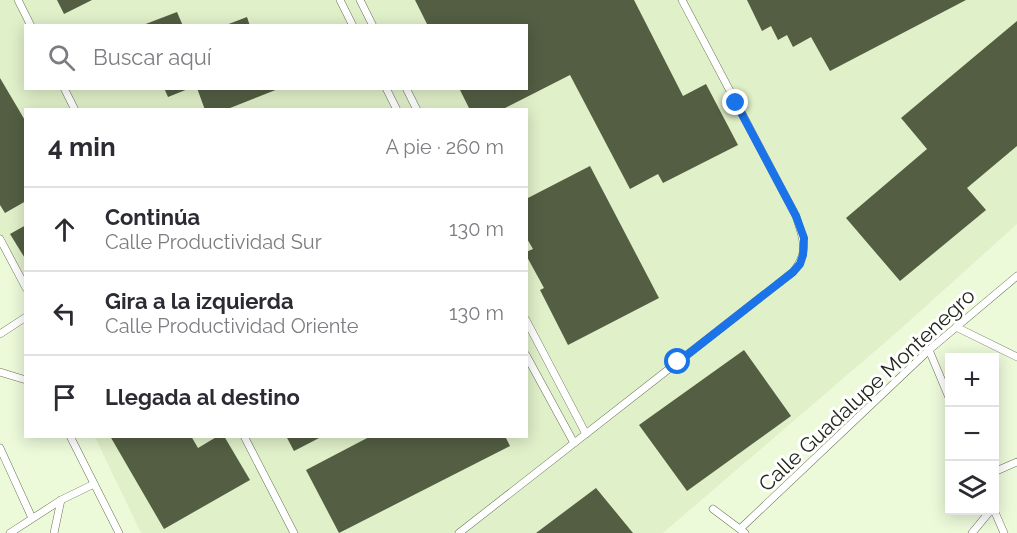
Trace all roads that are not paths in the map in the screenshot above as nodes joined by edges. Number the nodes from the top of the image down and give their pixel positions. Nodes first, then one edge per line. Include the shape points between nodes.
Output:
1 (18, 0) edge
2 (340, 0) edge
3 (360, 0) edge
4 (682, 0) edge
5 (30, 24) edge
6 (352, 24) edge
7 (372, 24) edge
8 (65, 90) edge
9 (387, 90) edge
10 (406, 90) edge
11 (74, 108) edge
12 (396, 108) edge
13 (416, 108) edge
14 (0, 239) edge
15 (1017, 276) edge
16 (24, 284) edge
17 (24, 318) edge
18 (528, 324) edge
19 (956, 327) junction
20 (0, 334) edge
21 (929, 350) junction
22 (1017, 357) edge
23 (528, 359) edge
24 (0, 372) edge
25 (24, 379) edge
26 (945, 388) edge
27 (586, 434) junction
28 (71, 438) edge
29 (245, 438) edge
30 (574, 443) junction
31 (0, 448) edge
32 (1017, 462) edge
33 (999, 470) edge
34 (94, 484) junction
35 (61, 500) junction
36 (713, 509) dead end
37 (988, 515) edge
38 (995, 515) edge
39 (32, 519) junction
40 (742, 531) edge
41 (10, 533) edge
42 (54, 533) edge
43 (119, 533) edge
44 (294, 533) edge
45 (459, 533) edge
46 (972, 533) edge
47 (1004, 533) edge

1 - 5 street
2 - 6 street
3 - 7 street
4 - 27 street via 796,216 804,238 803,255 793,272
8 - 11 street
9 - 12 street
10 - 13 street
14 - 16 street
15 - 19 street, Calle Guadalupe Montenegro
17 - 20 street
18 - 27 street
19 - 21 street, Calle Guadalupe Montenegro
19 - 22 street
21 - 26 street
21 - 40 street, Calle Guadalupe Montenegro
23 - 30 street
24 - 25 street
27 - 30 street
28 - 34 street
29 - 44 street
30 - 45 street
31 - 39 street
32 - 33 street
34 - 35 street
34 - 43 street
35 - 39 street
35 - 42 street
36 - 40 street
37 - 46 street
38 - 47 street
39 - 41 street

